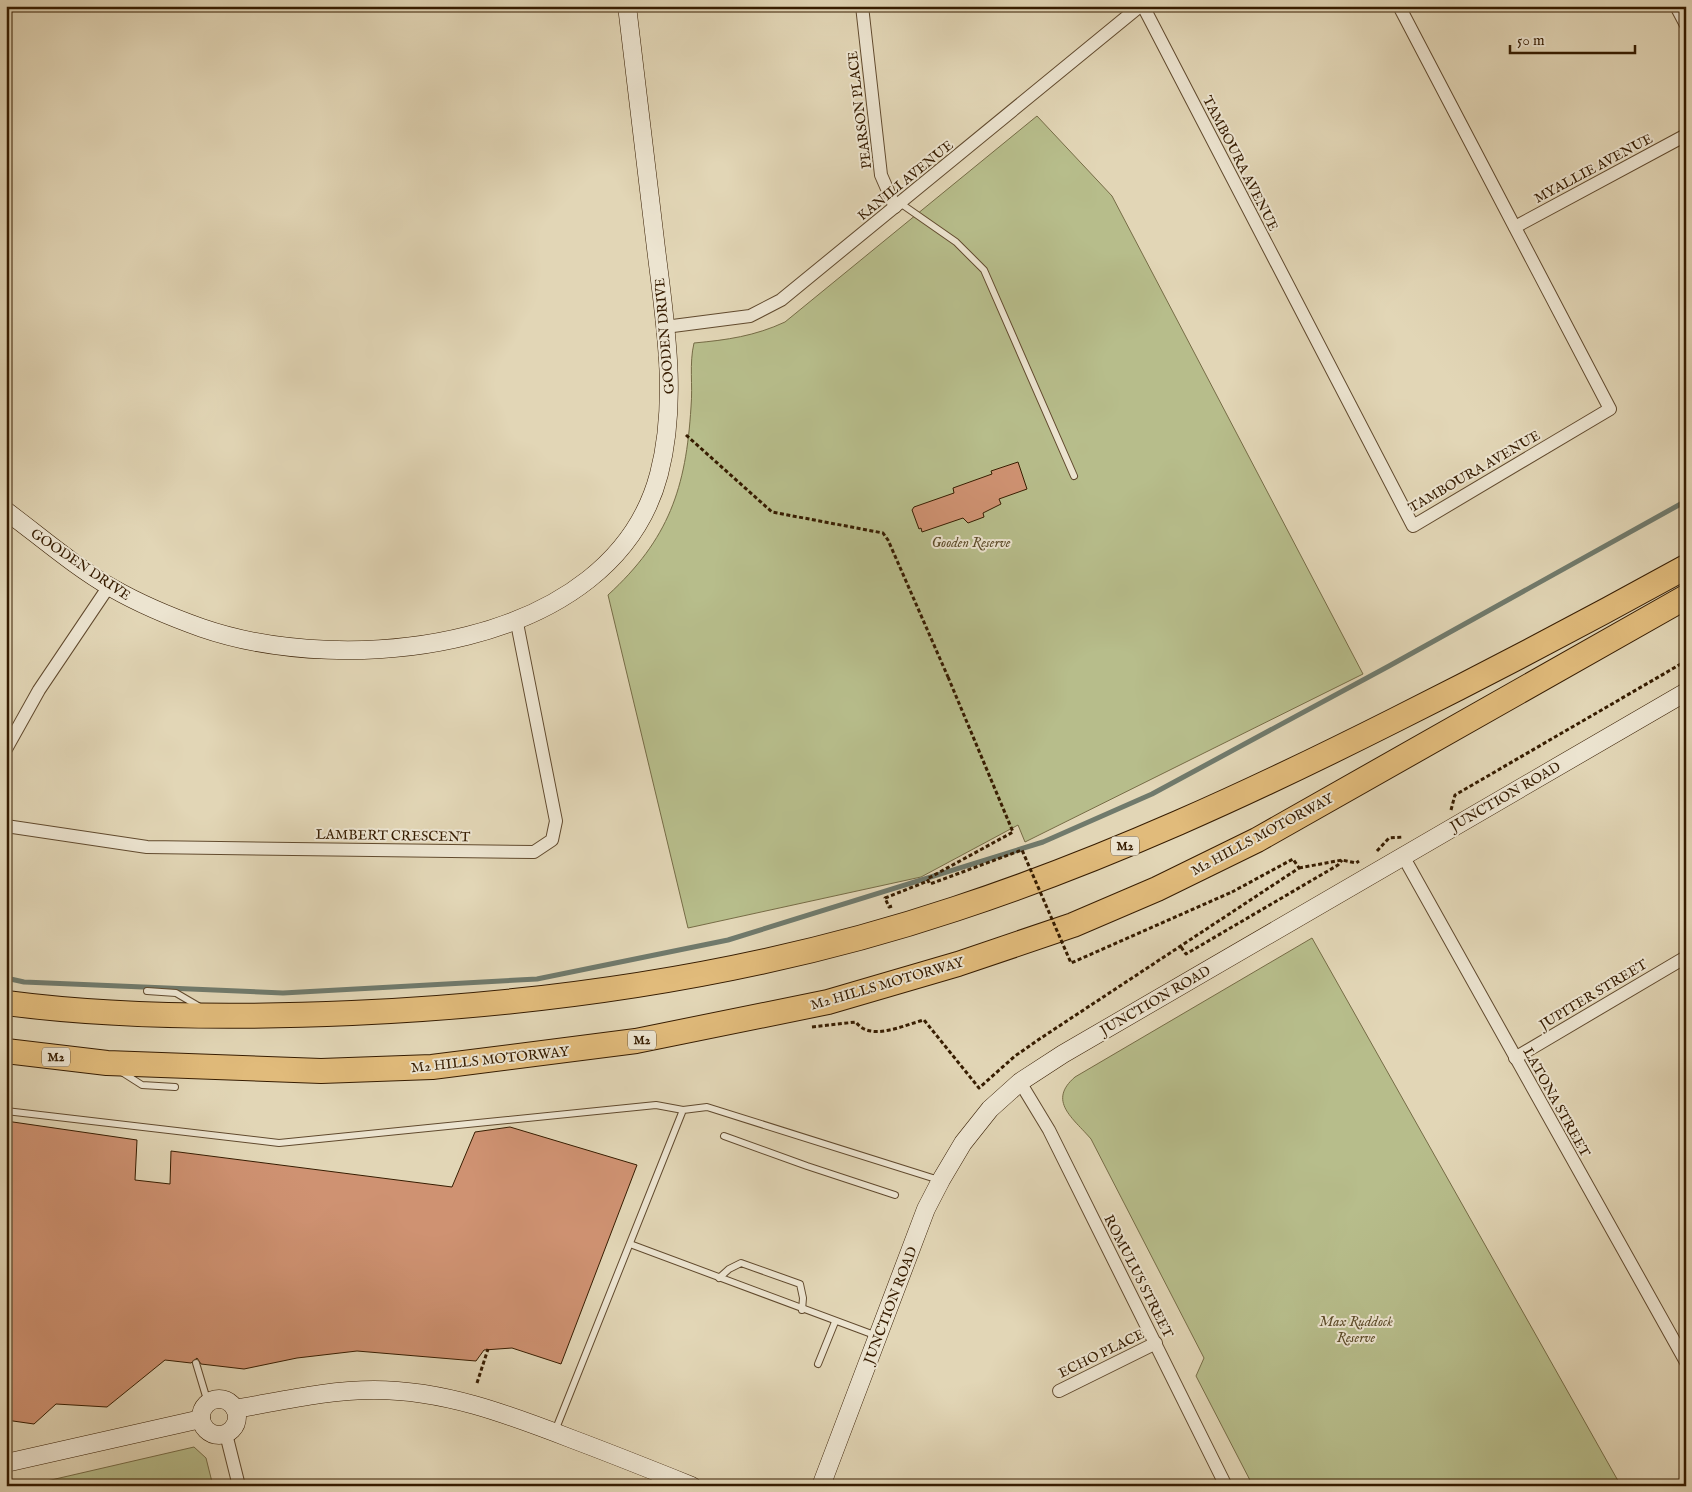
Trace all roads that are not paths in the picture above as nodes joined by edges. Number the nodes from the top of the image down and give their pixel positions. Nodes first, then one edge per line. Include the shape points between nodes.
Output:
1 (627, 6) edge
2 (862, 6) edge
3 (1142, 6) edge
4 (1399, 6) edge
5 (1676, 6) edge
6 (1686, 25) edge
7 (1686, 135) edge
8 (898, 205) junction
9 (1515, 227) junction
10 (665, 327) junction
11 (1074, 476) dead end
12 (6, 511) edge
13 (1686, 567) edge
14 (109, 586) junction
15 (1686, 597) edge
16 (516, 618) junction
17 (1686, 692) edge
18 (6, 749) edge
19 (6, 826) edge
20 (1403, 856) junction
21 (1686, 957) edge
22 (147, 992) dead end
23 (6, 1003) edge
24 (215, 1016) junction
25 (6, 1051) edge
26 (1515, 1058) junction
27 (107, 1063) junction
28 (1020, 1082) junction
29 (175, 1087) dead end
30 (683, 1110) junction
31 (6, 1111) edge
32 (724, 1136) dead end
33 (941, 1180) junction
34 (895, 1195) dead end
35 (630, 1244) junction
36 (719, 1278) junction
37 (802, 1310) junction
38 (835, 1322) junction
39 (878, 1337) junction
40 (1156, 1343) junction
41 (1686, 1362) edge
42 (196, 1363) dead end
43 (818, 1364) dead end
44 (1059, 1390) dead end
45 (235, 1409) junction
46 (204, 1411) junction
47 (554, 1432) junction
48 (226, 1434) junction
49 (6, 1463) edge
50 (239, 1486) edge
51 (692, 1486) edge
52 (821, 1486) edge
53 (1226, 1486) edge

1 - 10 street, GOODEN DRIVE
2 - 8 street, PEARSON PLACE via 881,175
3 - 8 street, KANILI AVENUE
3 - 9 street, TAMBOURA AVENUE via 1413,526 1610,409
4 - 9 street, TAMBOURA AVENUE
5 - 6 street
7 - 9 street, MYALLIE AVENUE
8 - 10 street, KANILI AVENUE via 766,310 750,316
8 - 11 lane via 956,242 984,270
10 - 16 street, GOODEN DRIVE via 669,381 666,438 648,507 631,536 597,574 563,596
12 - 14 street, GOODEN DRIVE
13 - 24 highway, M2 via 1480,678 1240,796 1022,886 921,920 774,958 631,986 519,1001 413,1010
14 - 16 street, GOODEN DRIVE via 204,629 300,649 354,652 415,646 473,634
14 - 18 street via 39,690
15 - 27 highway, M2 HILLS MOTORWAY / M2 via 1248,844 1157,889 1073,925 958,964 828,1002 714,1026 636,1041 432,1067 321,1071
16 - 19 street, LAMBERT CRESCENT via 556,821 552,840 534,852 147,847
17 - 20 street, JUNCTION ROAD
20 - 26 street, LATONA STREET
20 - 28 street, JUNCTION ROAD
21 - 26 street, JUPITER STREET
22 - 24 lane via 176,993
23 - 24 highway, M2
25 - 27 highway, M2 HILLS MOTORWAY / M2
26 - 41 street, LATONA STREET
27 - 29 lane via 142,1085
28 - 33 street, JUNCTION ROAD via 976,1126
28 - 40 street, ROMULUS STREET via 1049,1130
30 - 31 lane via 656,1105 279,1142
30 - 33 lane via 707,1107
30 - 35 lane
32 - 34 lane
33 - 39 street, JUNCTION ROAD via 926,1209
35 - 36 lane
35 - 47 lane
36 - 37 lane
36 - 37 lane via 740,1264 800,1284
37 - 38 lane
38 - 39 lane
38 - 43 lane
39 - 52 street, JUNCTION ROAD
40 - 44 street, ECHO PLACE
40 - 53 street, ROMULUS STREET
42 - 46 lane
45 - 46 street via 226,1400 213,1400
45 - 47 street via 342,1391 399,1391 472,1403
45 - 48 street via 237,1422
46 - 48 street via 209,1433
46 - 49 street
47 - 51 street
48 - 50 street

